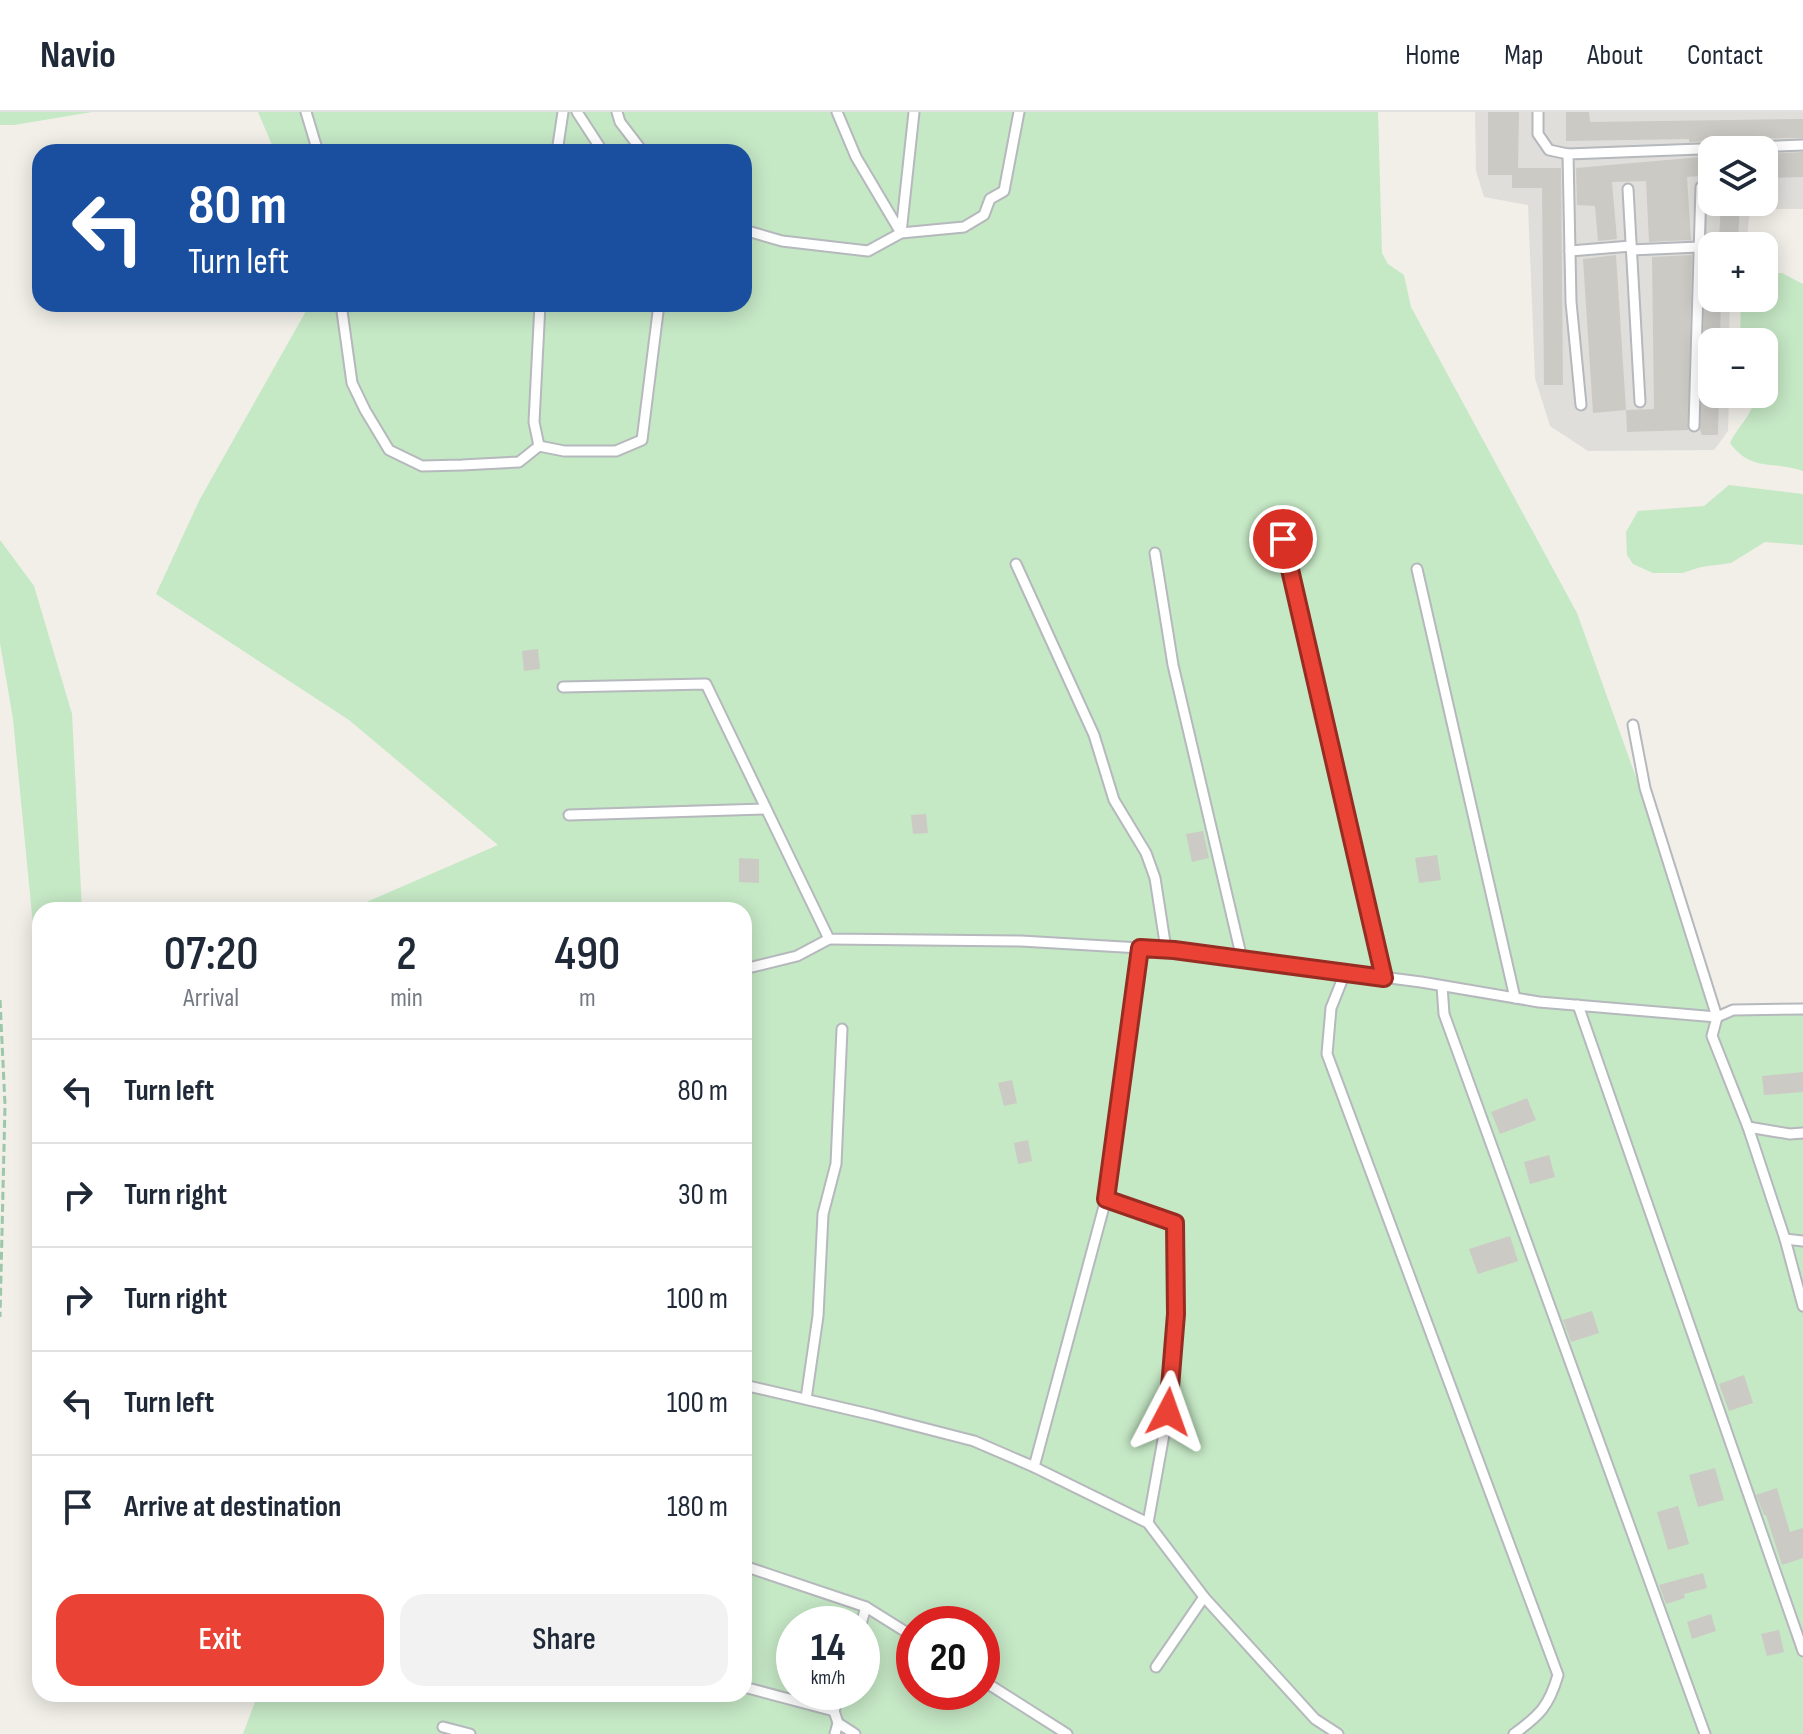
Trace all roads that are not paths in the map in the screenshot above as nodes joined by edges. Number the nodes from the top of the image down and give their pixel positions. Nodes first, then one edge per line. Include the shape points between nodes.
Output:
1 (306, 112) edge
2 (563, 112) edge
3 (577, 112) edge
4 (617, 112) edge
5 (837, 112) edge
6 (914, 112) edge
7 (1019, 112) edge
8 (1538, 112) edge
9 (316, 144) edge
10 (558, 144) edge
11 (598, 144) edge
12 (637, 144) edge
13 (1803, 145) edge
14 (1568, 154) junction
15 (1628, 189) dead end
16 (752, 232) edge
17 (901, 233) junction
18 (1698, 247) edge
19 (1631, 248) junction
20 (1570, 251) junction
21 (1698, 283) edge
22 (342, 312) edge
23 (540, 312) edge
24 (658, 312) edge
25 (1640, 402) dead end
26 (1581, 405) dead end
27 (1694, 426) dead end
28 (539, 446) junction
29 (1283, 539) dead end
30 (1155, 553) dead end
31 (1016, 564) dead end
32 (1417, 569) dead end
33 (563, 687) dead end
34 (1633, 725) dead end
35 (766, 809) junction
36 (569, 815) dead end
37 (829, 939) junction
38 (1140, 948) junction
39 (1166, 949) junction
40 (1242, 959) junction
41 (752, 967) edge
42 (1345, 973) junction
43 (1384, 978) junction
44 (1442, 986) junction
45 (1515, 998) junction
46 (1578, 1005) junction
47 (1803, 1009) edge
48 (1717, 1017) junction
49 (842, 1029) dead end
50 (1748, 1127) junction
51 (1803, 1133) edge
52 (1106, 1199) junction
53 (1785, 1239) junction
54 (1803, 1241) edge
55 (1803, 1306) edge
56 (752, 1387) edge
57 (806, 1399) junction
58 (1034, 1467) junction
59 (1148, 1523) junction
60 (752, 1569) edge
61 (1204, 1597) junction
62 (863, 1606) edge
63 (1803, 1651) edge
64 (1156, 1667) dead end
65 (752, 1689) edge
66 (1000, 1691) edge
67 (834, 1711) joint
68 (838, 1723) junction
69 (443, 1727) dead end
70 (470, 1734) edge
71 (835, 1734) edge
72 (855, 1734) edge
73 (1067, 1734) edge
74 (1338, 1734) edge
75 (1514, 1734) edge
76 (1705, 1734) edge

1 - 9 lane
2 - 10 lane
3 - 11 lane
4 - 12 lane
5 - 17 lane via 856,157
6 - 17 lane
7 - 17 lane via 1004,191 990,199 984,215 964,227
8 - 14 lane via 1538,134 1549,150
13 - 14 lane
14 - 20 lane
15 - 19 lane
16 - 17 lane via 868,251
18 - 19 lane
19 - 20 lane
19 - 25 lane
20 - 26 lane
21 - 27 lane
22 - 28 lane via 352,383 389,450 422,466 462,465 519,462
23 - 28 lane via 534,422
24 - 28 lane via 642,440 616,451
29 - 43 lane
30 - 40 lane via 1173,665
31 - 39 lane via 1094,735 1114,800 1146,853
32 - 45 lane
33 - 35 lane via 706,684
34 - 48 lane via 1645,788
35 - 36 lane
35 - 37 lane
37 - 38 lane
37 - 41 lane via 797,956
38 - 39 lane
38 - 52 lane
39 - 40 lane
40 - 42 lane
42 - 43 lane
42 - 75 lane via 1331,1008 1327,1054 1558,1675 1551,1700
43 - 44 lane
44 - 45 lane
44 - 76 lane via 1444,1014
45 - 46 lane
46 - 48 lane
46 - 63 lane
47 - 48 lane via 1733,1010
48 - 50 lane via 1712,1036
49 - 57 lane via 836,1164 823,1214 818,1316
50 - 51 lane
50 - 53 lane
52 - 58 lane
52 - 59 lane via 1175,1223 1176,1314 1168,1412
53 - 54 lane
53 - 55 lane
56 - 57 lane
57 - 58 lane via 974,1441
58 - 59 lane
59 - 61 lane
60 - 62 lane
61 - 64 lane
61 - 74 lane via 1315,1719
65 - 67 lane
66 - 73 lane
67 - 68 lane
68 - 71 lane
68 - 72 lane
69 - 70 lane

